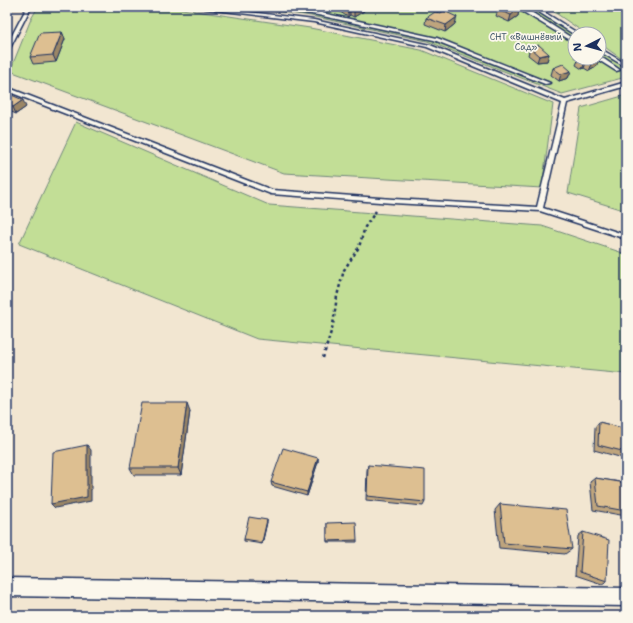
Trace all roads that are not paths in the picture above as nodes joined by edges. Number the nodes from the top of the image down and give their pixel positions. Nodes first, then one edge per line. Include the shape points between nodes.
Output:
1 (29, 7) edge
2 (198, 7) edge
3 (271, 7) edge
4 (328, 7) edge
5 (517, 7) edge
6 (533, 7) edge
7 (318, 14) junction
8 (567, 28) edge
9 (567, 37) edge
10 (7, 50) edge
11 (607, 54) edge
12 (607, 63) edge
13 (626, 66) edge
14 (618, 70) dead end
15 (547, 83) dead end
16 (626, 84) edge
17 (7, 89) edge
18 (565, 102) junction
19 (540, 209) junction
20 (626, 237) edge
21 (7, 587) edge
22 (626, 597) edge

1 - 10 lane
2 - 18 lane via 314,21 428,46
3 - 7 lane
4 - 7 lane
5 - 9 lane
6 - 8 lane
7 - 15 lane via 435,39
11 - 13 lane
12 - 14 lane
16 - 18 lane
17 - 19 lane via 271,192
18 - 19 lane
19 - 20 lane
21 - 22 street

